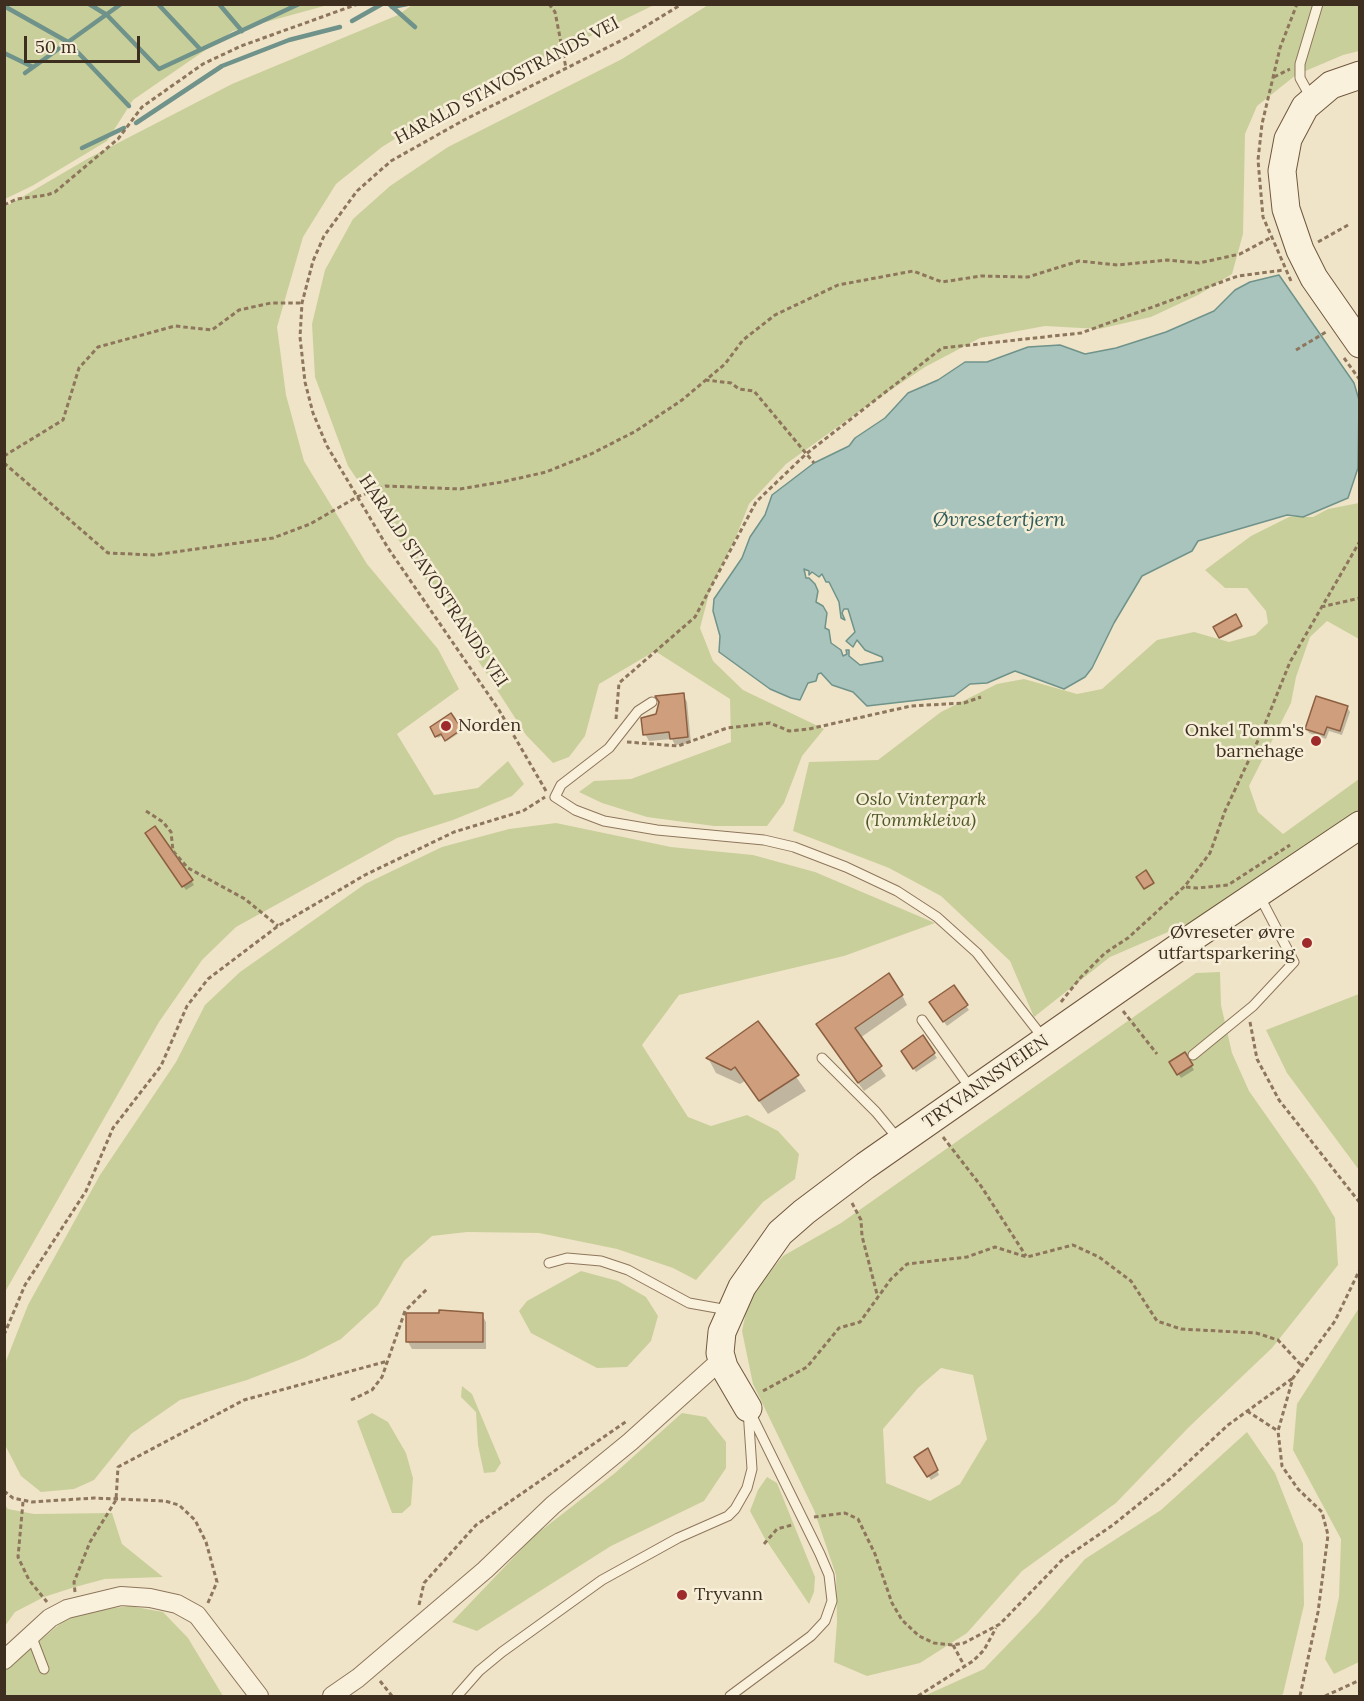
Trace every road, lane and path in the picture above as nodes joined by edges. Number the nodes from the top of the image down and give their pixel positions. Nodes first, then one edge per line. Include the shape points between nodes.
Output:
1 (358, 4) edge
2 (549, 4) edge
3 (682, 4) edge
4 (1297, 4) edge
5 (1318, 4) edge
6 (566, 69) junction
7 (1359, 75) edge
8 (1312, 100) junction
9 (4, 205) edge
10 (1348, 225) dead end
11 (1292, 260) junction
12 (302, 303) junction
13 (1326, 332) dead end
14 (1358, 337) edge
15 (1296, 350) dead end
16 (705, 380) junction
17 (806, 454) junction
18 (4, 456) edge
19 (4, 463) edge
20 (814, 463) dead end
21 (357, 497) junction
22 (1359, 541) edge
23 (1359, 598) edge
24 (1321, 607) junction
25 (981, 697) dead end
26 (652, 702) dead end
27 (615, 741) junction
28 (552, 796) junction
29 (146, 812) dead end
30 (1359, 825) edge
31 (1253, 882) junction
32 (1185, 886) junction
33 (278, 926) junction
34 (1060, 1004) dead end
35 (1250, 1008) junction
36 (1123, 1011) dead end
37 (922, 1020) dead end
38 (1045, 1040) junction
39 (1157, 1054) dead end
40 (1193, 1055) dead end
41 (822, 1058) dead end
42 (972, 1091) junction
43 (943, 1137) dead end
44 (900, 1142) junction
45 (852, 1203) dead end
46 (1359, 1203) edge
47 (1027, 1257) junction
48 (549, 1263) dead end
49 (1359, 1269) edge
50 (427, 1289) dead end
51 (878, 1298) junction
52 (731, 1310) junction
53 (4, 1335) edge
54 (721, 1360) junction
55 (388, 1361) junction
56 (1302, 1365) junction
57 (1293, 1378) junction
58 (351, 1400) dead end
59 (747, 1406) junction
60 (1246, 1411) junction
61 (632, 1418) dead end
62 (1278, 1431) junction
63 (4, 1491) edge
64 (116, 1500) junction
65 (23, 1502) junction
66 (804, 1519) junction
67 (764, 1544) dead end
68 (76, 1605) junction
69 (417, 1609) dead end
70 (56, 1614) junction
71 (198, 1615) junction
72 (996, 1628) junction
73 (31, 1635) junction
74 (953, 1645) junction
75 (4, 1660) edge
76 (965, 1667) junction
77 (44, 1669) dead end
78 (1359, 1680) edge
79 (924, 1691) junction
80 (259, 1696) edge
81 (332, 1696) edge
82 (457, 1696) edge
83 (730, 1696) edge
84 (918, 1696) edge
85 (923, 1696) edge
86 (1300, 1696) edge
87 (1325, 1696) edge

1 - 9 path via 202,64 142,107 118,139 55,192
2 - 6 path via 555,12
3 - 6 path, HARALD STAVOSTRANDS VEI
4 - 16 path via 1280,48 1260,136 1258,188 1270,238 1240,254 1199,263 1167,260 1118,265 1079,261 1028,277 981,276 942,282 913,271 838,285 775,315 743,340 725,364
5 - 8 lane via 1300,64 1300,78
6 - 12 path, HARALD STAVOSTRANDS VEI via 432,136 369,179 324,236
7 - 8 street via 1331,85
8 - 11 street via 1292,128 1282,171
10 - 11 path
11 - 14 street via 1314,278
11 - 17 path via 1080,333 942,348
12 - 18 path via 271,303 239,310 212,330 175,326 98,347 79,368 63,420
12 - 21 path, HARALD STAVOSTRANDS VEI via 300,355 313,413 334,460
13 - 15 path
16 - 17 path via 754,391
16 - 21 path via 636,431 546,472 460,489 386,486
17 - 20 path
17 - 27 path via 756,502 695,617 619,683
19 - 21 path via 108,553 154,555 273,538 310,524
21 - 28 path, HARALD STAVOSTRANDS VEI
22 - 24 path
23 - 24 path
24 - 32 path via 1290,662 1210,853
25 - 27 path via 964,703 900,708 809,729 789,731 770,723 727,728 678,746
26 - 27 lane via 638,711
27 - 28 lane via 566,779
28 - 33 path via 523,811 454,832 407,853
28 - 38 lane via 574,810 604,821 794,847 897,891 937,917 977,953
29 - 33 path via 171,832 173,851 188,868 245,899
30 - 31 street, TRYVANNSVEIEN
31 - 32 path
31 - 35 lane via 1294,962
31 - 38 street, TRYVANNSVEIEN
32 - 34 path via 1128,938 1105,953
33 - 53 path via 218,970 191,999 161,1066 113,1128 86,1191 25,1285
35 - 40 lane
35 - 46 path via 1253,1047 1270,1084 1289,1115
36 - 39 path
37 - 42 lane
38 - 42 street, TRYVANNSVEIEN
41 - 44 lane
42 - 44 street, TRYVANNSVEIEN
43 - 47 path via 981,1186
44 - 52 street, TRYVANNSVEIEN via 780,1233 752,1271
45 - 51 path via 861,1221
47 - 51 path via 995,1246 967,1257 907,1264
47 - 56 path via 1073,1245 1099,1257 1131,1281 1157,1321 1181,1329 1256,1333 1278,1340
48 - 52 lane via 567,1258 601,1261 628,1270 688,1303
49 - 56 path via 1335,1321
50 - 55 path via 405,1311
51 - 59 path via 860,1322 833,1333 807,1367 774,1384
52 - 54 street, TRYVANNSVEIEN via 722,1332
54 - 59 street
54 - 81 street via 552,1505 485,1570
55 - 58 path via 372,1390
55 - 64 path via 244,1400 118,1467
56 - 57 path
57 - 60 path
57 - 62 path
59 - 66 lane
59 - 82 lane via 750,1478 728,1516 678,1538 602,1580 502,1652
60 - 62 path
60 - 72 path via 1151,1495 1063,1559
61 - 69 path via 476,1525 424,1583
62 - 86 path via 1282,1466 1298,1490 1322,1512 1328,1535 1318,1612
63 - 65 path
64 - 65 path
64 - 68 path via 78,1570 74,1582
64 - 71 path via 173,1503 195,1520 206,1542 217,1582 208,1604
65 - 70 path via 18,1557 29,1580
66 - 67 path via 777,1529
66 - 74 path via 845,1513 858,1519 902,1620 925,1640
66 - 83 lane via 829,1575 829,1612 811,1636
68 - 70 street
68 - 71 street via 132,1596 177,1604
70 - 73 street
71 - 80 street
72 - 74 path
72 - 76 path via 984,1650
73 - 75 street
73 - 77 lane
74 - 76 path
76 - 79 path
78 - 87 path
79 - 84 path
79 - 85 path

